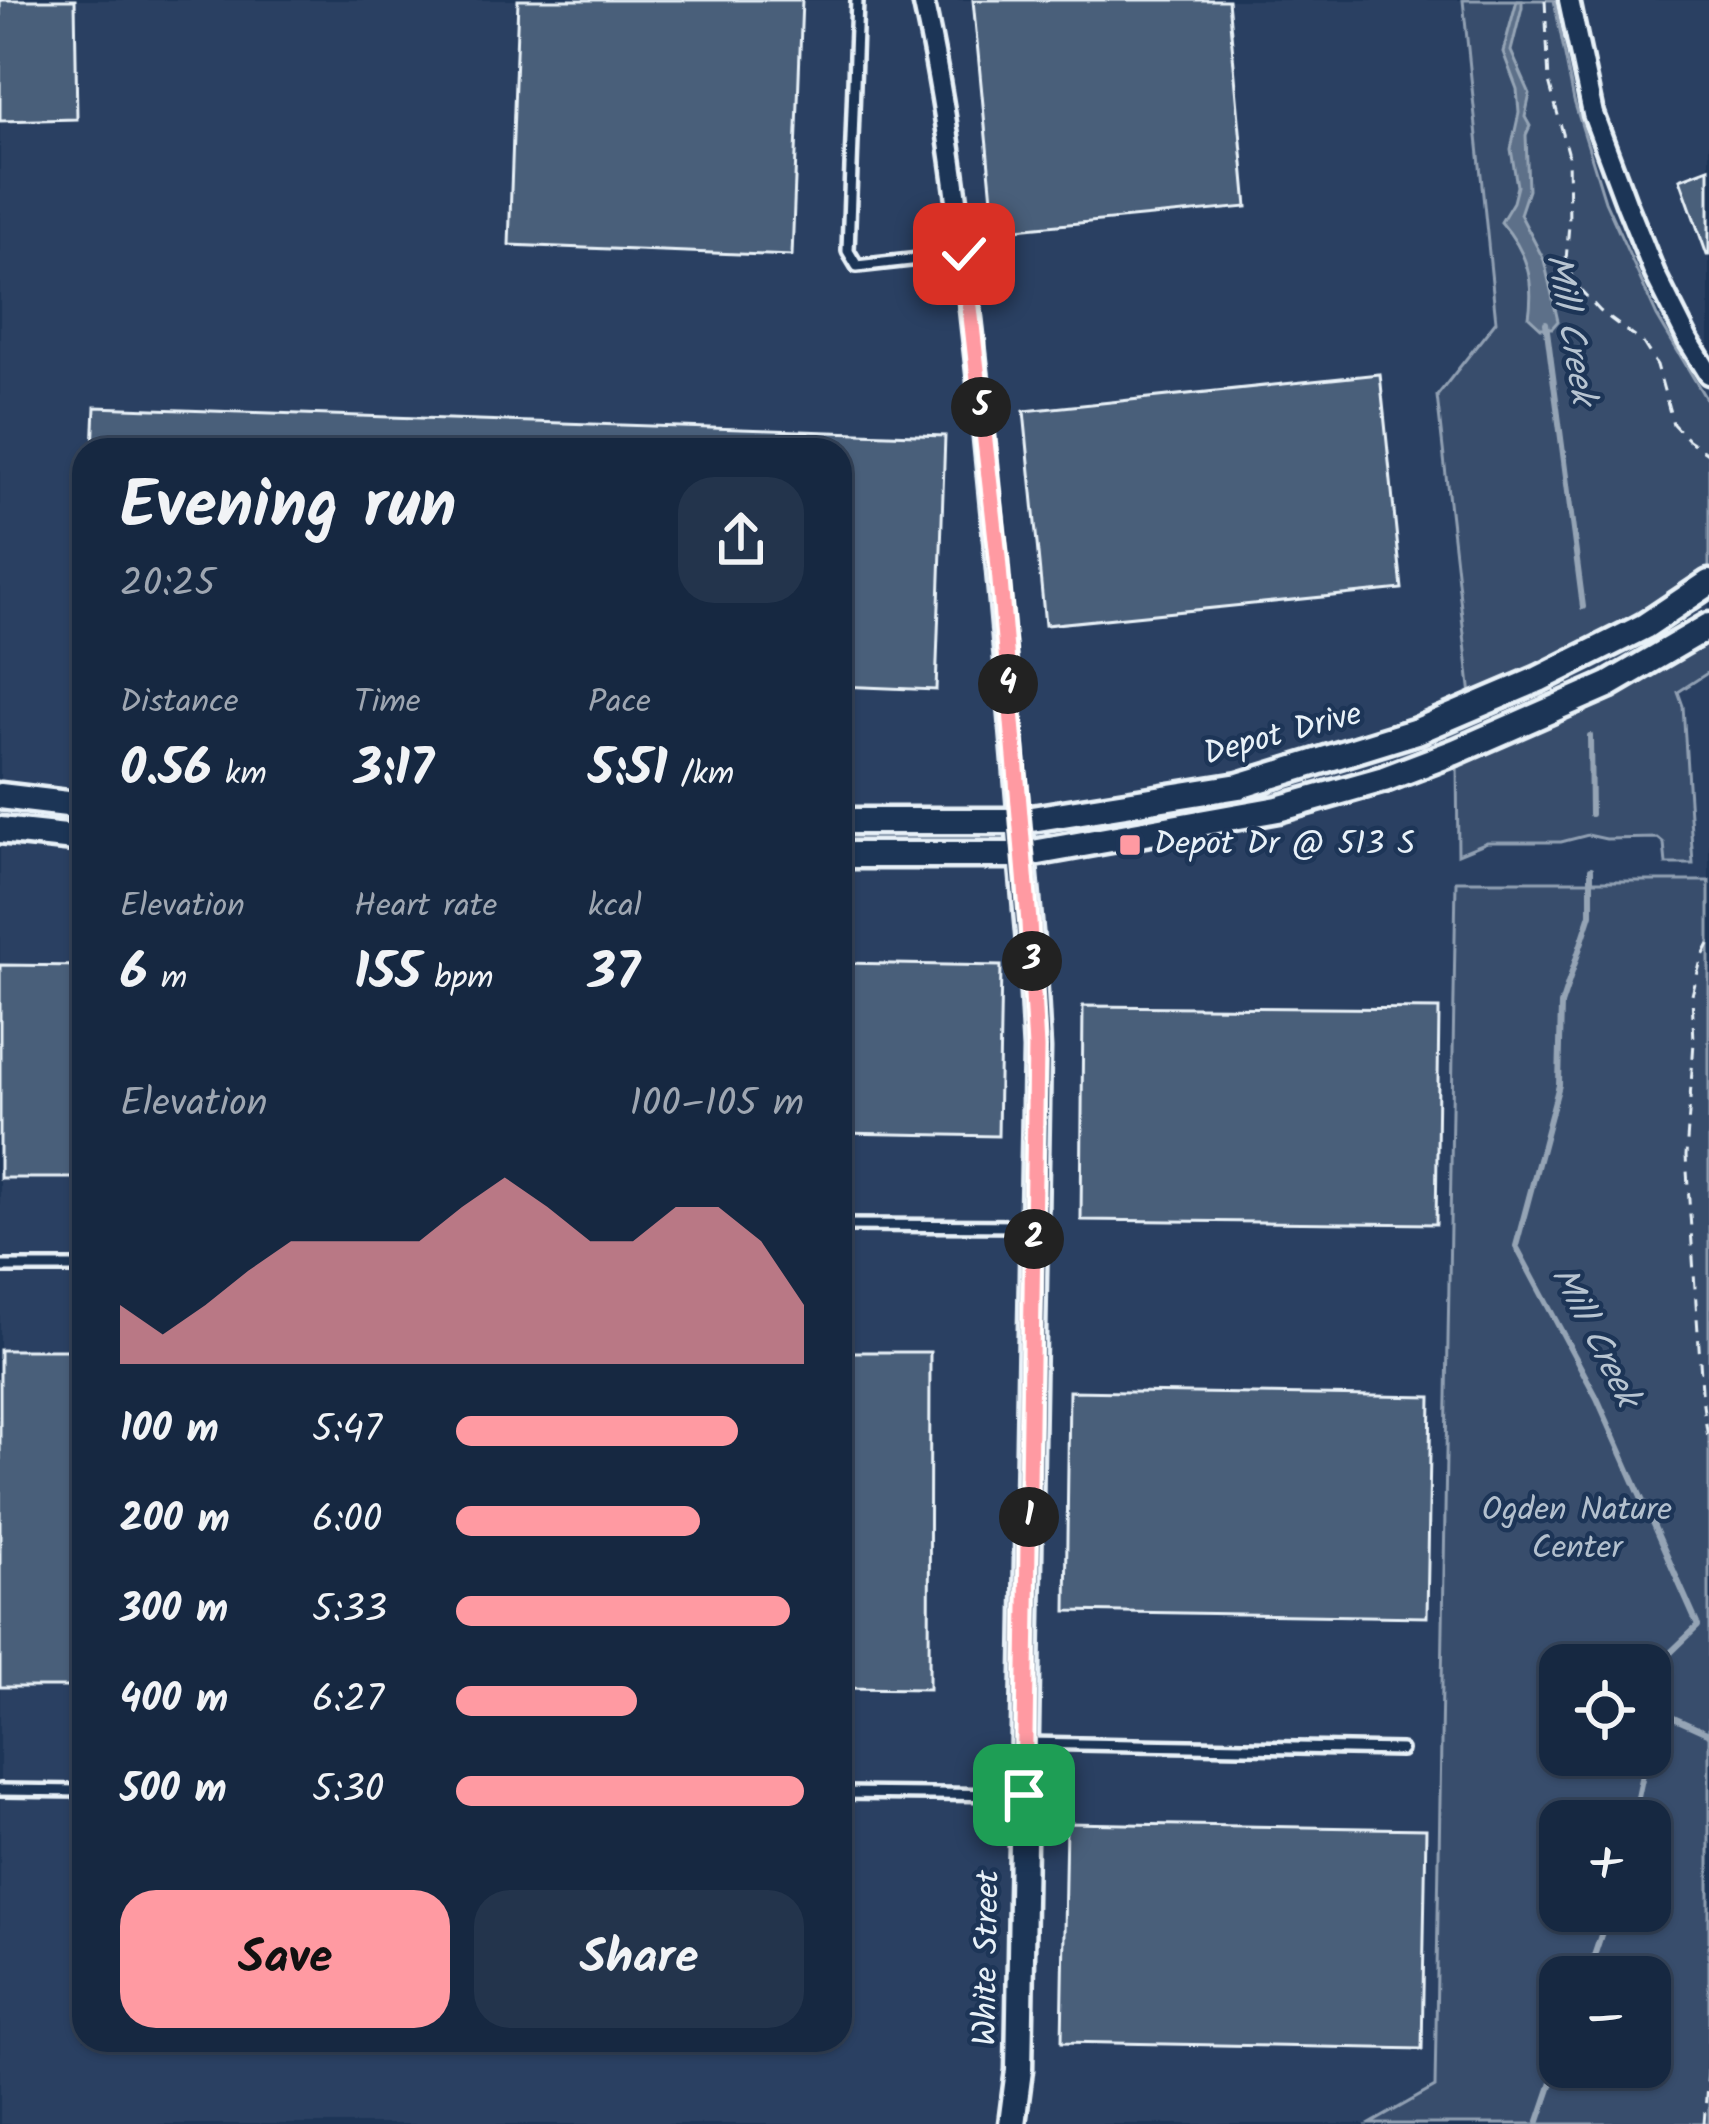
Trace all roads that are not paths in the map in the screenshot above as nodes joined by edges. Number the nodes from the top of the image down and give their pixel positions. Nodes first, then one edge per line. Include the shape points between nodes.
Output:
1 (856, 0) edge
2 (923, 0) edge
3 (1569, 0) edge
4 (964, 254) junction
5 (1709, 374) edge
6 (1709, 584) edge
7 (1709, 626) edge
8 (0, 796) edge
9 (72, 805) edge
10 (852, 820) edge
11 (1019, 821) junction
12 (0, 830) edge
13 (72, 838) edge
14 (852, 855) edge
15 (1022, 856) junction
16 (852, 1225) edge
17 (1034, 1226) junction
18 (0, 1267) edge
19 (72, 1267) edge
20 (1025, 1743) junction
21 (1401, 1750) dead end
22 (0, 1790) edge
23 (72, 1791) edge
24 (852, 1793) edge
25 (1024, 1795) junction
26 (1012, 2124) edge

1 - 4 lane via 848,251 857,266
2 - 4 street, White Street
3 - 5 street via 1593,114 1620,187
4 - 11 street, White Street
6 - 11 main road, Depot Drive via 1645,626 1418,731 1239,786
7 - 15 main road, Depot Drive via 1608,685 1384,779 1278,809
8 - 9 main road
10 - 11 main road, Depot Drive
11 - 15 main road, White Street
12 - 13 main road
14 - 15 main road, Depot Drive
15 - 17 main road, White Street via 1036,1048
16 - 17 lane
17 - 20 main road, White Street
18 - 19 lane
20 - 21 lane
20 - 25 main road, White Street
22 - 23 lane
24 - 25 lane
25 - 26 main road, White Street

